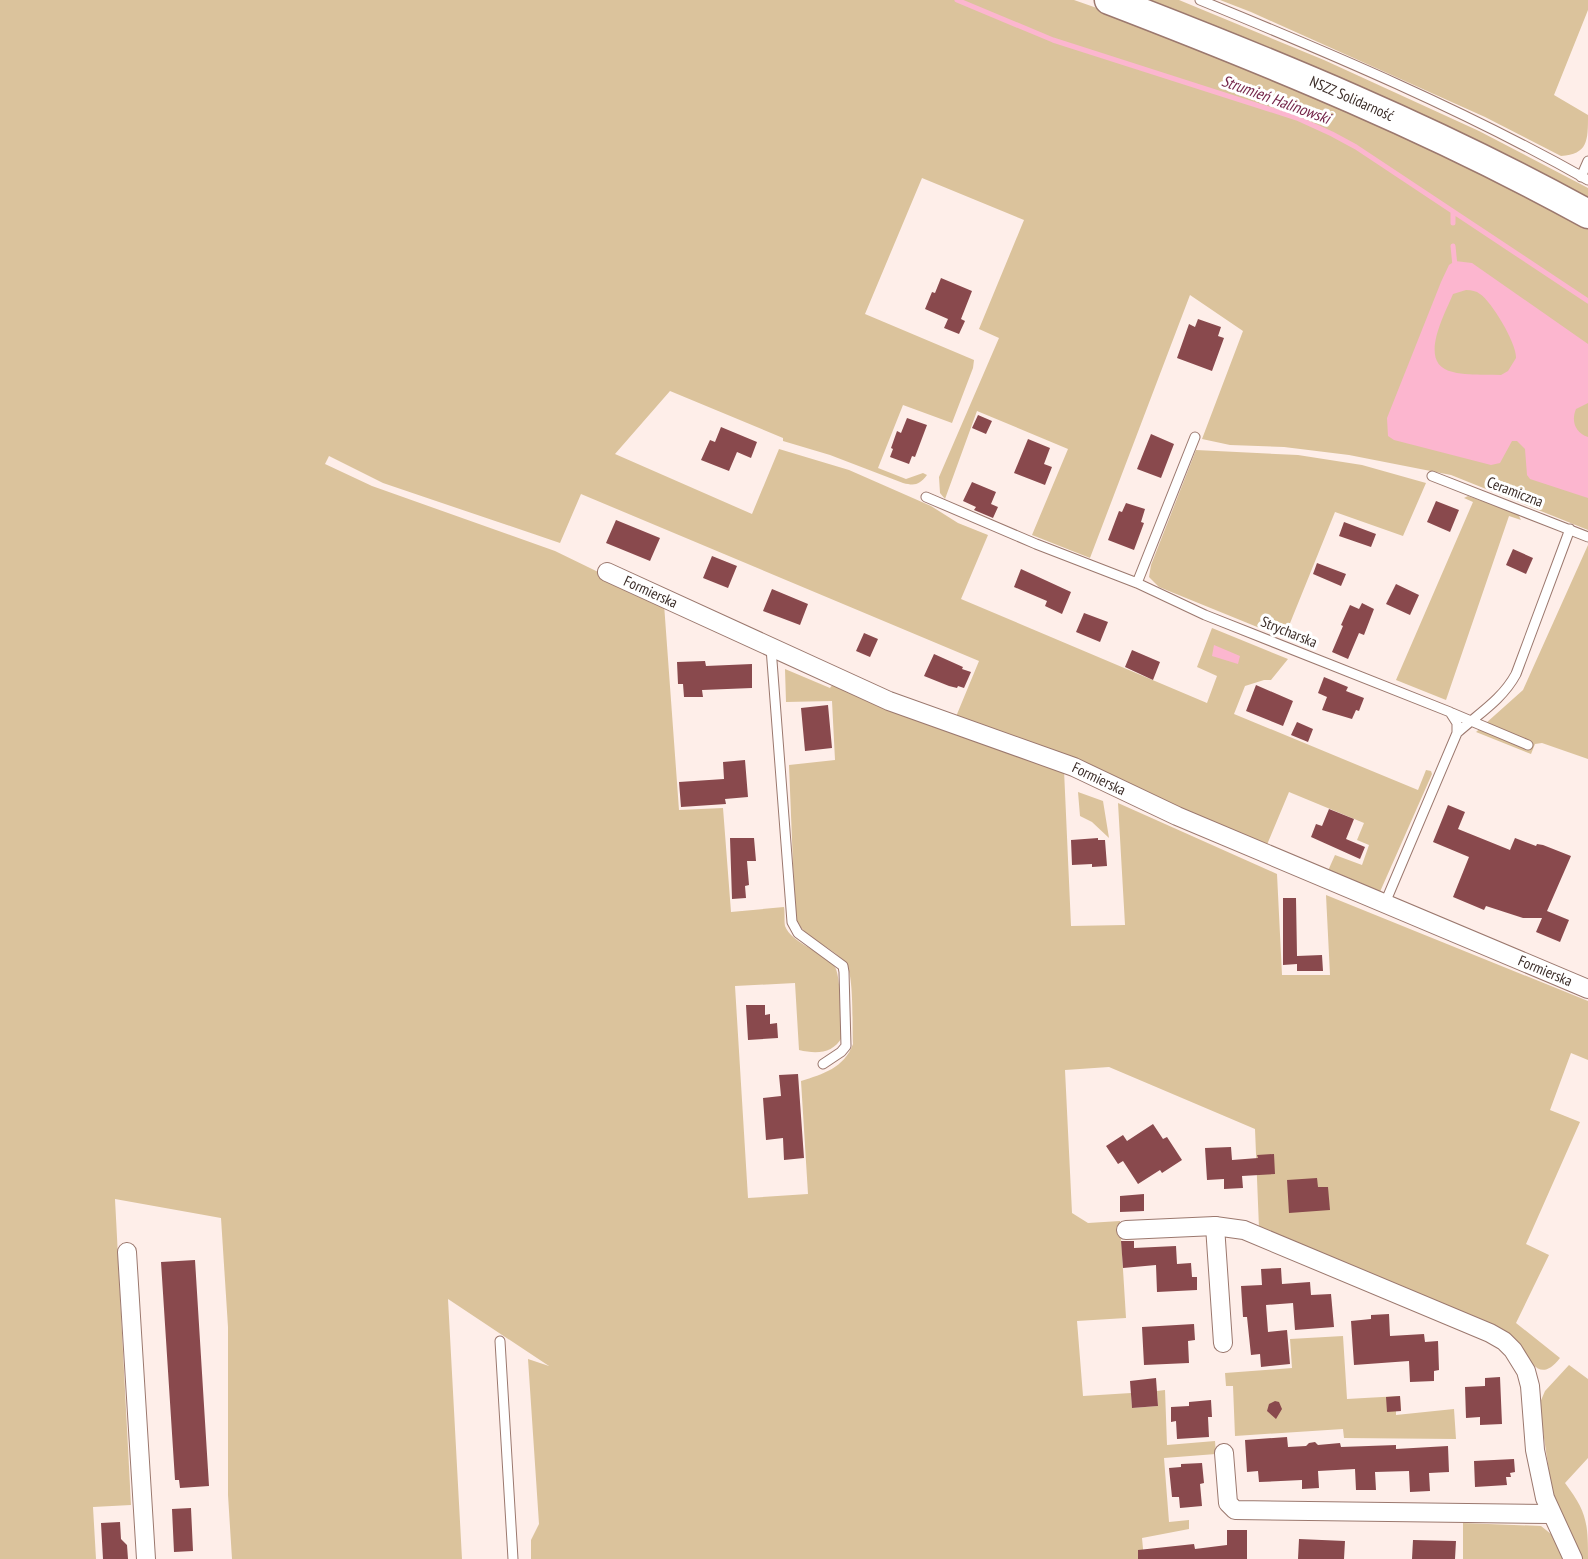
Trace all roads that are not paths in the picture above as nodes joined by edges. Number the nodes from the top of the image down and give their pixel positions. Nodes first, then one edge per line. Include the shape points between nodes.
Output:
1 (1109, 0) edge
2 (1200, 0) edge
3 (1588, 161) edge
4 (1585, 178) edge
5 (1588, 214) edge
6 (1195, 437) dead end
7 (1432, 476) dead end
8 (926, 497) dead end
9 (1570, 529) junction
10 (1588, 537) edge
11 (607, 572) dead end
12 (1137, 583) junction
13 (771, 648) junction
14 (1450, 712) junction
15 (1471, 721) junction
16 (1457, 733) junction
17 (1528, 745) dead end
18 (1385, 903) junction
19 (1588, 989) edge
20 (823, 1064) dead end
21 (1215, 1226) junction
22 (1126, 1230) dead end
23 (128, 1252) dead end
24 (500, 1341) dead end
25 (1223, 1343) dead end
26 (1224, 1453) dead end
27 (1551, 1514) junction
28 (146, 1559) edge
29 (513, 1559) edge
30 (1573, 1559) edge

1 - 5 main road, NSZZ Solidarność via 1377,108
2 - 4 lane via 1352,64
3 - 4 lane
6 - 12 lane
7 - 9 lane, Ceramiczna
8 - 12 lane, Strycharska
9 - 10 lane, Ceramiczna
9 - 15 lane via 1516,674 1500,697
11 - 13 street, Formierska
12 - 14 lane, Strycharska via 1205,615
13 - 18 street, Formierska via 889,701 1074,767 1177,816
13 - 20 lane via 792,922 798,933 843,966 844,972 846,1046
14 - 15 lane, Strycharska
14 - 16 lane via 1458,723
15 - 16 lane
15 - 17 lane, Strycharska
16 - 18 lane
18 - 19 street, Formierska
21 - 22 street
21 - 25 street
21 - 27 street via 1244,1230 1504,1341 1526,1371 1538,1469
23 - 28 street
24 - 29 lane
26 - 27 street via 1228,1503 1235,1510
27 - 30 street

